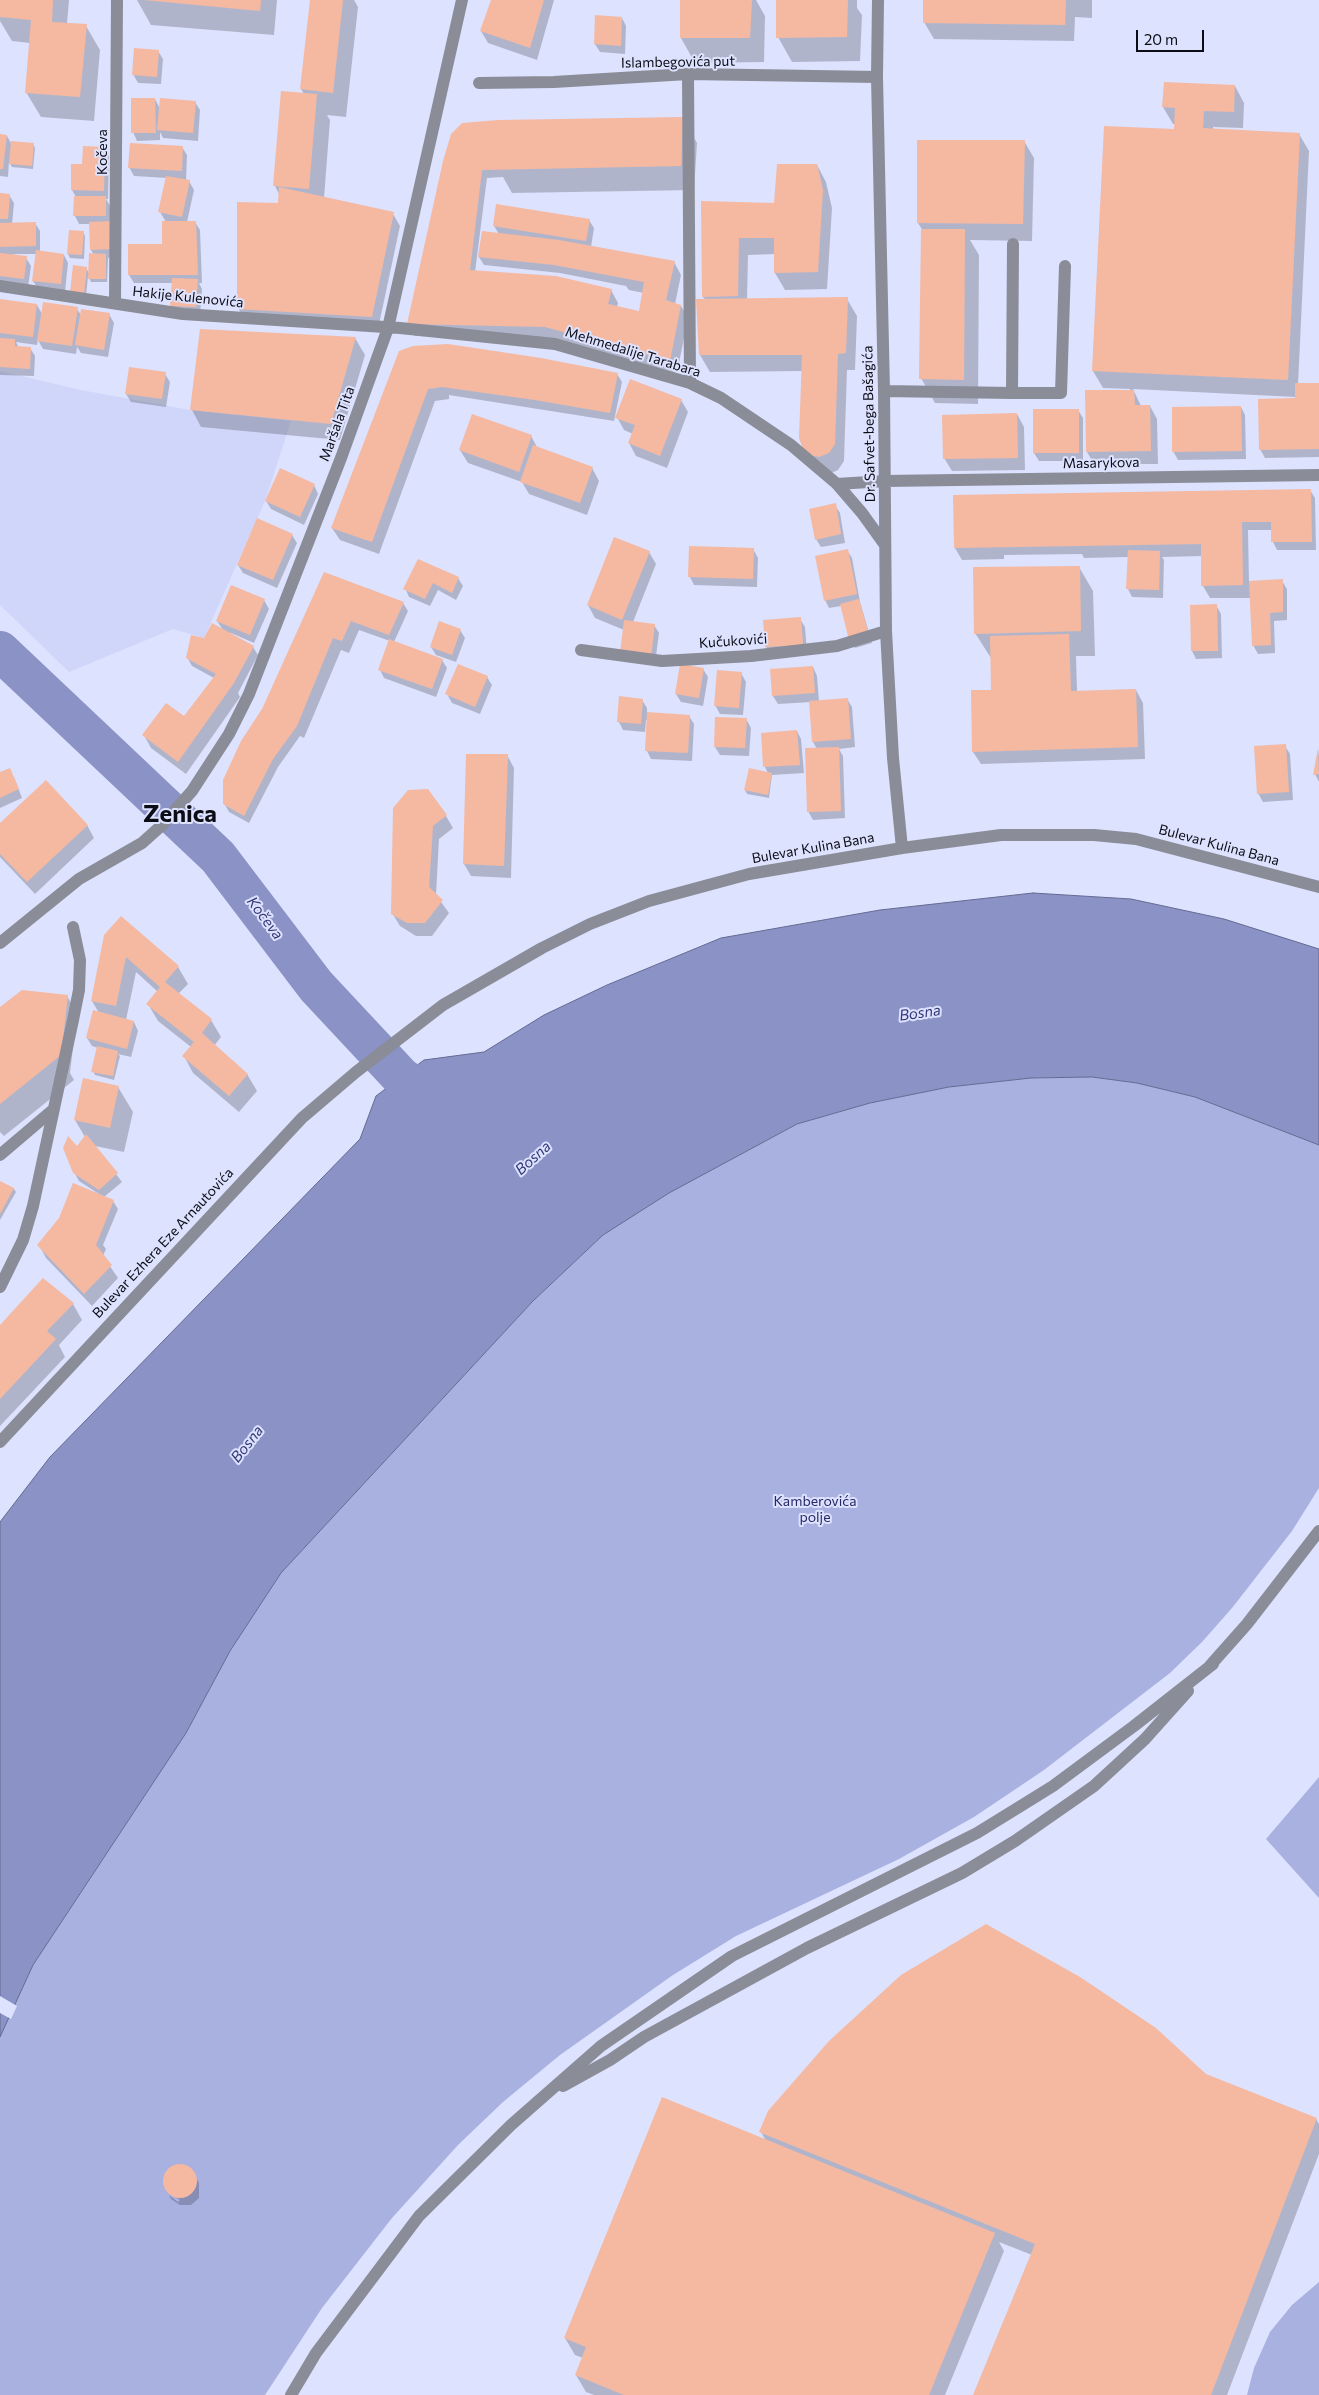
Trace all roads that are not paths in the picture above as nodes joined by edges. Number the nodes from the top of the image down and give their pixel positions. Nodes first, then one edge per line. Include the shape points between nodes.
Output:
1 (117, 0) edge
2 (462, 0) edge
3 (878, 0) edge
4 (688, 74) junction
5 (877, 78) junction
6 (479, 83) dead end
7 (1013, 244) dead end
8 (1065, 266) dead end
9 (0, 286) edge
10 (116, 303) junction
11 (373, 326) joint
12 (388, 328) junction
13 (690, 383) junction
14 (884, 392) junction
15 (1012, 393) junction
16 (1319, 475) edge
17 (884, 481) junction
18 (837, 484) junction
19 (884, 545) junction
20 (886, 631) junction
21 (581, 650) dead end
22 (902, 848) junction
23 (1319, 887) edge
24 (73, 927) dead end
25 (0, 943) edge
26 (356, 1072) joint
27 (54, 1109) junction
28 (0, 1155) edge
29 (0, 1287) edge
30 (0, 1442) edge
31 (1319, 1532) edge
32 (1213, 1664) junction
33 (511, 2125) junction
34 (291, 2395) edge

1 - 10 street, Kočeva
2 - 12 street, Maršala Tita
3 - 5 street, Dr. Safvet-bega Bašagića
4 - 5 street, Islambegovića put
4 - 6 street, Islambegovića put
4 - 13 street
5 - 14 street, Dr. Safvet-bega Bašagića
7 - 15 street
8 - 15 street via 1061,393
9 - 10 street, Hakije Kulenovića
10 - 11 street, Hakije Kulenovića via 183,314
11 - 12 street, Mehmedalije Tarabara
12 - 13 street, Mehmedalije Tarabara via 555,344
12 - 25 street, Maršala Tita via 249,694 229,734 192,791 161,826 142,843 79,879
13 - 18 street, Mehmedalije Tarabara via 721,398 791,445
14 - 15 street
14 - 17 street, Dr. Safvet-bega Bašagića
16 - 17 street, Masarykova
17 - 18 street
17 - 19 street, Dr. Safvet-bega Bašagića
18 - 19 street, Mehmedalije Tarabara
19 - 20 street, Dr. Safvet-bega Bašagića
20 - 21 street, Kučukovići via 837,646 751,656 662,661
20 - 22 street, Dr. Safvet-bega Bašagića
22 - 23 street, Bulevar Kulina Bana via 1001,835 1094,835 1136,839
22 - 26 street, Bulevar Kulina Bana via 749,874 649,901 590,924 443,1005
24 - 27 street via 80,960 79,990
26 - 30 street, Bulevar Ezhera Eze Arnautovića via 289,1131
27 - 28 street
27 - 29 street via 23,1240
31 - 32 street
32 - 33 street via 1053,1786 977,1833 732,1956 601,2046
32 - 33 street via 1145,1739 1094,1786 1042,1824 962,1873 807,1948 644,2037 565,2085
33 - 34 street via 419,2216 316,2353

